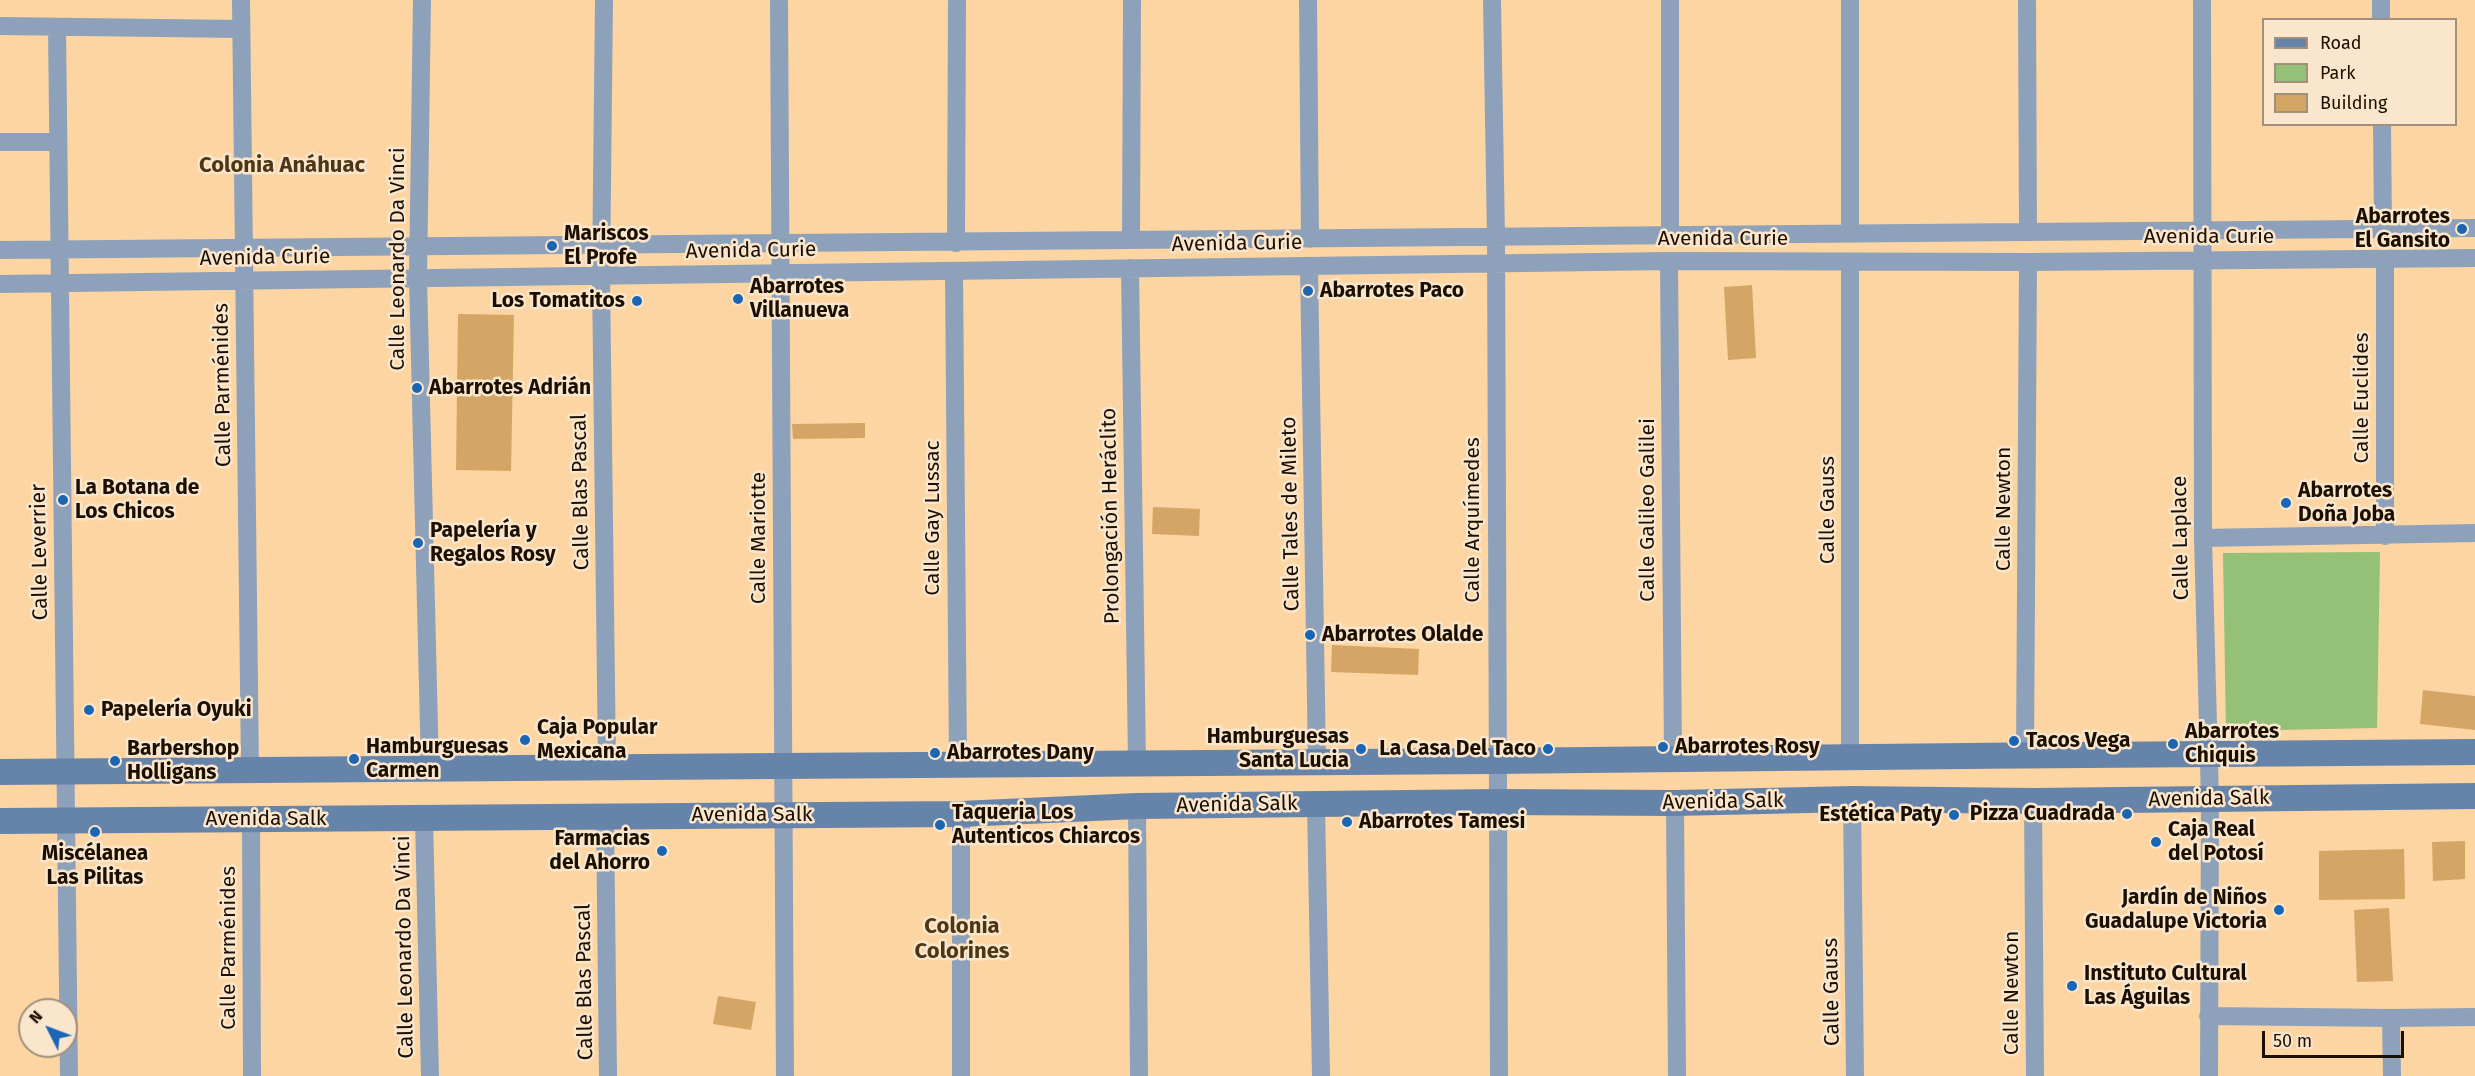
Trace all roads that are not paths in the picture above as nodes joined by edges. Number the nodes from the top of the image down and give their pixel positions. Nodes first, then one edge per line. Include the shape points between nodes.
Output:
1 (240, 0) edge
2 (422, 0) edge
3 (604, 0) edge
4 (779, 0) edge
5 (957, 0) edge
6 (1132, 0) edge
7 (1308, 0) edge
8 (1492, 0) edge
9 (1670, 0) edge
10 (1850, 0) edge
11 (2027, 0) edge
12 (2202, 0) edge
13 (2381, 0) edge
14 (2381, 18) edge
15 (0, 26) edge
16 (57, 27) junction
17 (241, 29) junction
18 (2382, 126) edge
19 (0, 142) edge
20 (58, 142) junction
21 (2475, 228) edge
22 (2383, 230) junction
23 (2201, 231) junction
24 (2028, 232) junction
25 (1850, 234) junction
26 (1670, 236) junction
27 (1496, 237) junction
28 (1310, 239) junction
29 (1131, 240) junction
30 (780, 243) junction
31 (956, 243) junction
32 (602, 245) junction
33 (419, 247) junction
34 (245, 248) junction
35 (0, 250) edge
36 (60, 250) junction
37 (2475, 258) edge
38 (2201, 259) junction
39 (2385, 260) junction
40 (1669, 261) junction
41 (1850, 262) junction
42 (2028, 262) junction
43 (1496, 265) junction
44 (1309, 266) junction
45 (1130, 268) junction
46 (954, 271) junction
47 (779, 273) junction
48 (601, 276) junction
49 (418, 278) junction
50 (244, 280) junction
51 (59, 283) junction
52 (0, 284) edge
53 (2475, 533) edge
54 (2385, 536) junction
55 (2203, 538) junction
56 (2210, 752) junction
57 (2475, 752) edge
58 (2025, 756) junction
59 (1850, 758) junction
60 (1672, 759) junction
61 (1496, 761) junction
62 (1317, 762) junction
63 (1137, 763) junction
64 (958, 765) junction
65 (783, 766) junction
66 (607, 767) junction
67 (430, 769) junction
68 (250, 770) junction
69 (0, 772) edge
70 (65, 772) junction
71 (2475, 796) edge
72 (1852, 799) junction
73 (2211, 800) junction
74 (2033, 801) junction
75 (1497, 802) junction
76 (1675, 803) junction
77 (1316, 804) junction
78 (1137, 806) junction
79 (960, 814) junction
80 (784, 815) junction
81 (604, 816) junction
82 (424, 818) junction
83 (251, 819) junction
84 (66, 820) junction
85 (0, 821) edge
86 (2208, 1016) junction
87 (2475, 1017) edge
88 (2391, 1018) junction
89 (69, 1076) edge
90 (252, 1076) edge
91 (430, 1076) edge
92 (608, 1076) edge
93 (785, 1076) edge
94 (961, 1076) edge
95 (1139, 1076) edge
96 (1321, 1076) edge
97 (1499, 1076) edge
98 (1677, 1076) edge
99 (1855, 1076) edge
100 (2035, 1076) edge
101 (2209, 1076) edge
102 (2392, 1076) edge

1 - 17 street, Calle Parménides
2 - 33 street, Calle Leonardo Da Vinci
3 - 32 street, Calle Blas Pascal
4 - 30 street, Calle Mariotte
5 - 31 street
6 - 29 street
7 - 28 street
8 - 27 street, Calle Arquímedes
9 - 26 street
10 - 25 street
11 - 24 street
12 - 23 street, Calle Laplace
13 - 14 street
15 - 16 street
16 - 17 street
16 - 20 street, Calle Leverrier
17 - 34 street, Calle Parménides
18 - 22 street
19 - 20 street
20 - 36 street, Calle Leverrier
21 - 22 street, Avenida Curie
22 - 23 street, Avenida Curie
23 - 24 street, Avenida Curie
23 - 38 street, Calle Laplace
24 - 25 street, Avenida Curie
25 - 26 street, Avenida Curie
26 - 27 street, Avenida Curie
27 - 28 street, Avenida Curie
27 - 43 street, Calle Arquímedes
28 - 29 street, Avenida Curie
29 - 31 street, Avenida Curie
30 - 31 street, Avenida Curie
30 - 32 street, Avenida Curie
30 - 47 street, Calle Mariotte
32 - 33 street, Avenida Curie
32 - 48 street, Calle Blas Pascal
33 - 34 street, Avenida Curie
33 - 49 street, Calle Leonardo Da Vinci
34 - 36 street, Avenida Curie
34 - 50 street, Calle Parménides
35 - 36 street, Avenida Curie
36 - 51 street, Calle Leverrier
37 - 39 street, Avenida Curie
38 - 39 street, Avenida Curie
38 - 42 street, Avenida Curie
38 - 55 street, Calle Laplace
39 - 54 street, Calle Euclides
40 - 41 street, Avenida Curie
40 - 43 street, Avenida Curie
40 - 60 street, Calle Galileo Galilei
41 - 42 street, Avenida Curie
41 - 59 street, Calle Gauss
42 - 58 street, Calle Newton
43 - 44 street, Avenida Curie
43 - 61 street, Calle Arquímedes
44 - 45 street, Avenida Curie
44 - 62 street, Calle Tales de Mileto
45 - 46 street, Avenida Curie
45 - 63 street, Prolongación Heráclito
46 - 47 street, Avenida Curie
46 - 64 street, Calle Gay Lussac
47 - 48 street, Avenida Curie
47 - 65 street, Calle Mariotte
48 - 49 street, Avenida Curie
48 - 66 street, Calle Blas Pascal
49 - 50 street, Avenida Curie
49 - 67 street, Calle Leonardo Da Vinci
50 - 51 street, Avenida Curie
50 - 68 street, Calle Parménides
51 - 52 street, Avenida Curie
51 - 70 street, Calle Leverrier
53 - 54 street
54 - 55 street
55 - 56 street, Calle Laplace
56 - 57 main road, Avenida Salk
56 - 58 main road, Avenida Salk
56 - 73 street, Calle Laplace
58 - 59 main road, Avenida Salk
59 - 60 main road, Avenida Salk
60 - 61 main road, Avenida Salk
61 - 62 main road, Avenida Salk
61 - 75 street, Calle Arquímedes
62 - 63 main road, Avenida Salk
63 - 64 main road, Avenida Salk
64 - 65 main road, Avenida Salk
65 - 66 main road, Avenida Salk
65 - 80 street, Calle Mariotte
66 - 67 main road, Avenida Salk
67 - 68 main road, Avenida Salk
68 - 70 main road, Avenida Salk
69 - 70 main road, Avenida Salk
70 - 84 street, Calle Leverrier
71 - 73 main road, Avenida Salk
72 - 74 main road, Avenida Salk
72 - 76 main road, Avenida Salk
72 - 99 street, Calle Gauss
73 - 74 main road, Avenida Salk
73 - 86 street, Calle Laplace
74 - 100 street, Calle Newton
75 - 76 main road, Avenida Salk
75 - 77 main road, Avenida Salk
75 - 97 street, Calle Arquímedes
76 - 98 street
77 - 78 main road, Avenida Salk
77 - 96 street
78 - 79 main road, Avenida Salk
78 - 95 street
79 - 80 main road, Avenida Salk
79 - 94 street
80 - 81 main road, Avenida Salk
80 - 93 street, Calle Mariotte
81 - 82 main road, Avenida Salk
81 - 92 street, Calle Blas Pascal
82 - 83 main road, Avenida Salk
82 - 91 street, Calle Leonardo Da Vinci
83 - 84 main road, Avenida Salk
83 - 90 street, Calle Parménides
84 - 85 main road, Avenida Salk
84 - 89 street, Calle Leverrier
86 - 88 street
86 - 101 street, Calle Laplace
87 - 88 street
88 - 102 street

